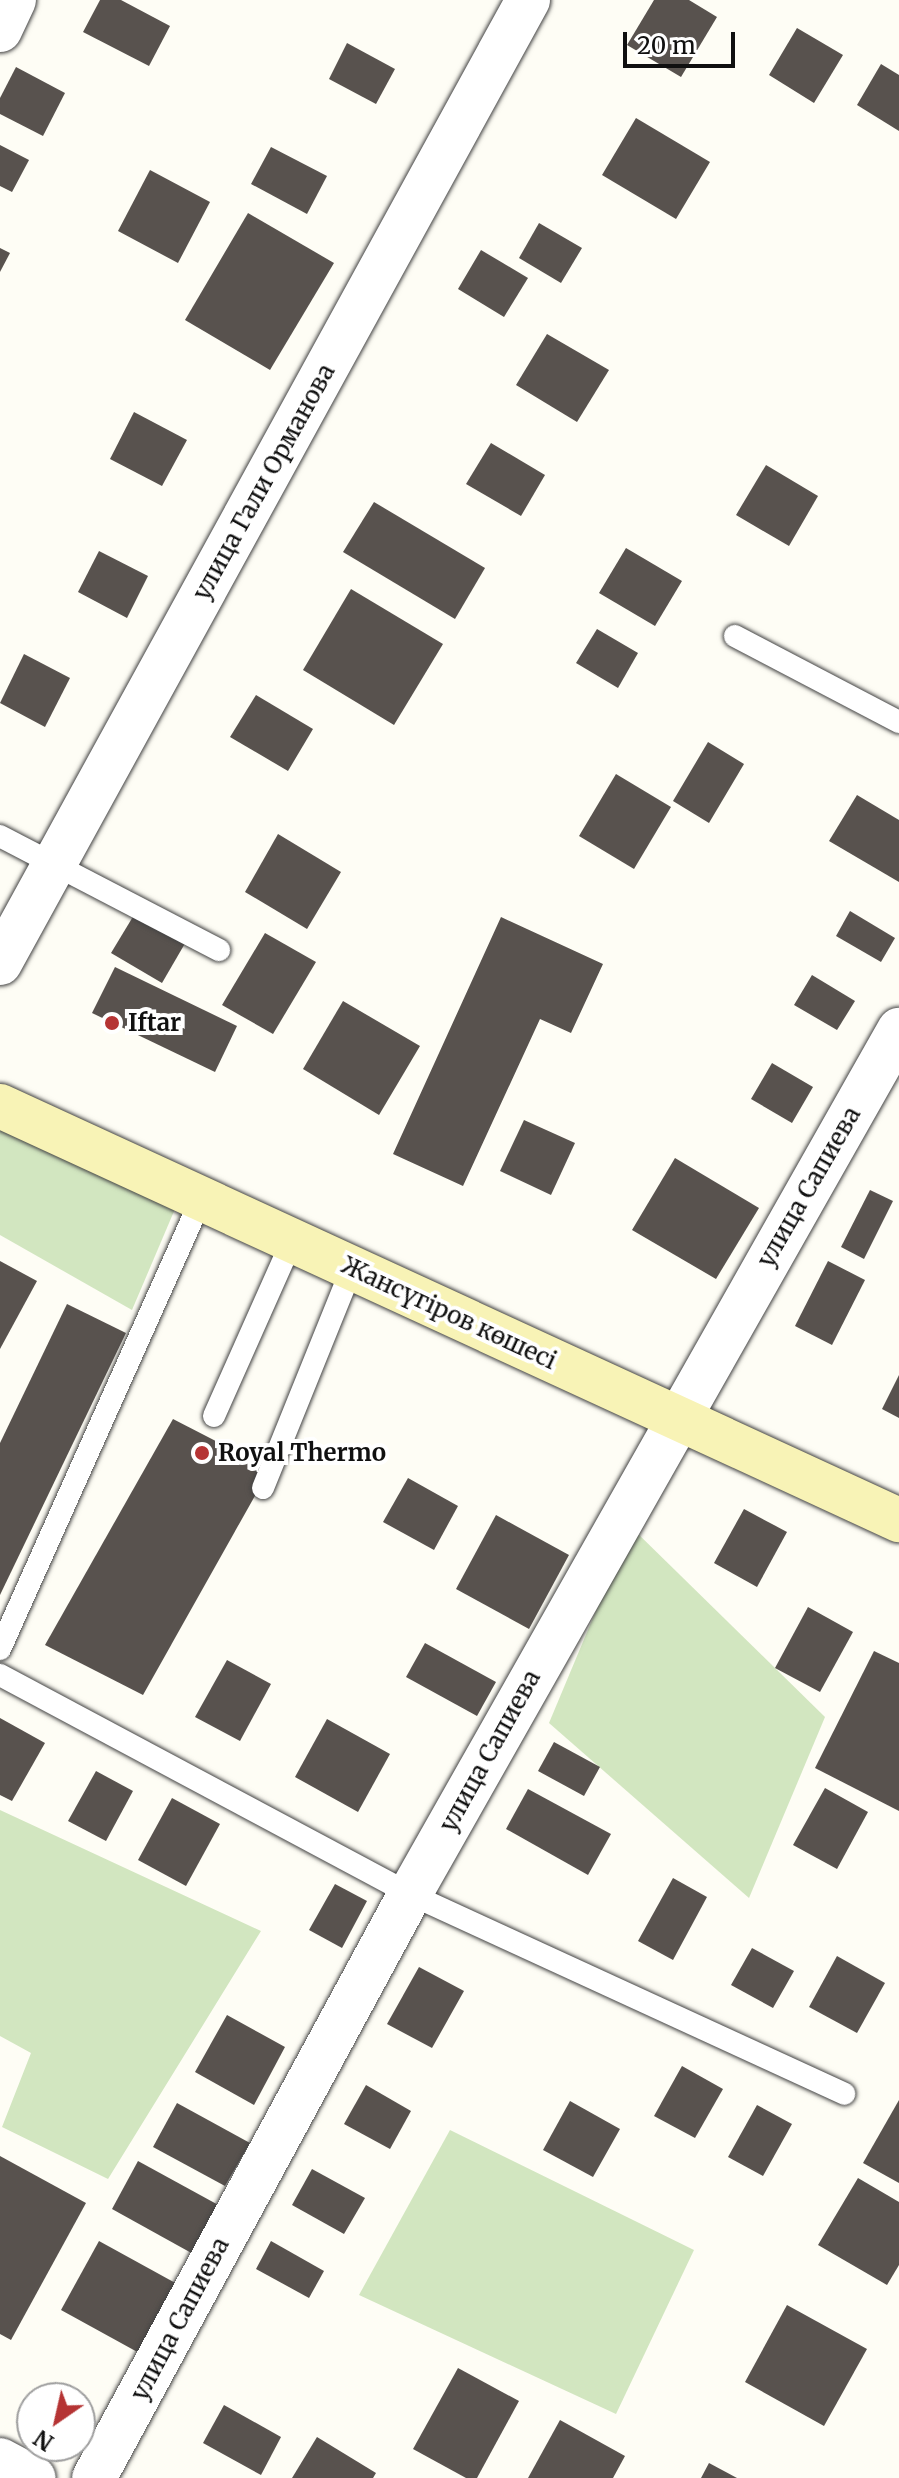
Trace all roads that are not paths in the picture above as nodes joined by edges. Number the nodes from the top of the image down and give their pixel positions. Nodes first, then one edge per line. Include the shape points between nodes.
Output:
1 (14, 0) edge
2 (528, 0) edge
3 (0, 30) edge
4 (735, 636) dead end
5 (899, 722) edge
6 (0, 836) edge
7 (57, 862) junction
8 (219, 950) dead end
9 (0, 963) edge
10 (899, 1030) edge
11 (0, 1106) edge
12 (201, 1199) junction
13 (292, 1241) junction
14 (352, 1268) junction
15 (214, 1416) dead end
16 (676, 1418) junction
17 (263, 1488) dead end
18 (899, 1520) edge
19 (0, 1649) edge
20 (0, 1675) edge
21 (410, 1894) junction
22 (844, 2094) dead end
23 (0, 2460) edge
24 (34, 2478) edge
25 (94, 2478) edge

1 - 3 street
2 - 7 street, улица Гали Орманова
4 - 5 lane
6 - 7 lane
7 - 8 lane
7 - 9 street, улица Гали Орманова
10 - 16 street, улица Сапиева
11 - 12 main road, Жансүгіров көшесі
12 - 13 main road, Жансүгіров көшесі
12 - 19 lane
13 - 14 main road, Жансүгіров көшесі
13 - 15 lane
14 - 16 main road, Жансүгіров көшесі
14 - 17 lane
16 - 18 main road, Жансүгіров көшесі
16 - 21 street, улица Сапиева
20 - 21 lane
21 - 22 lane
21 - 25 street, улица Сапиева
23 - 24 street

